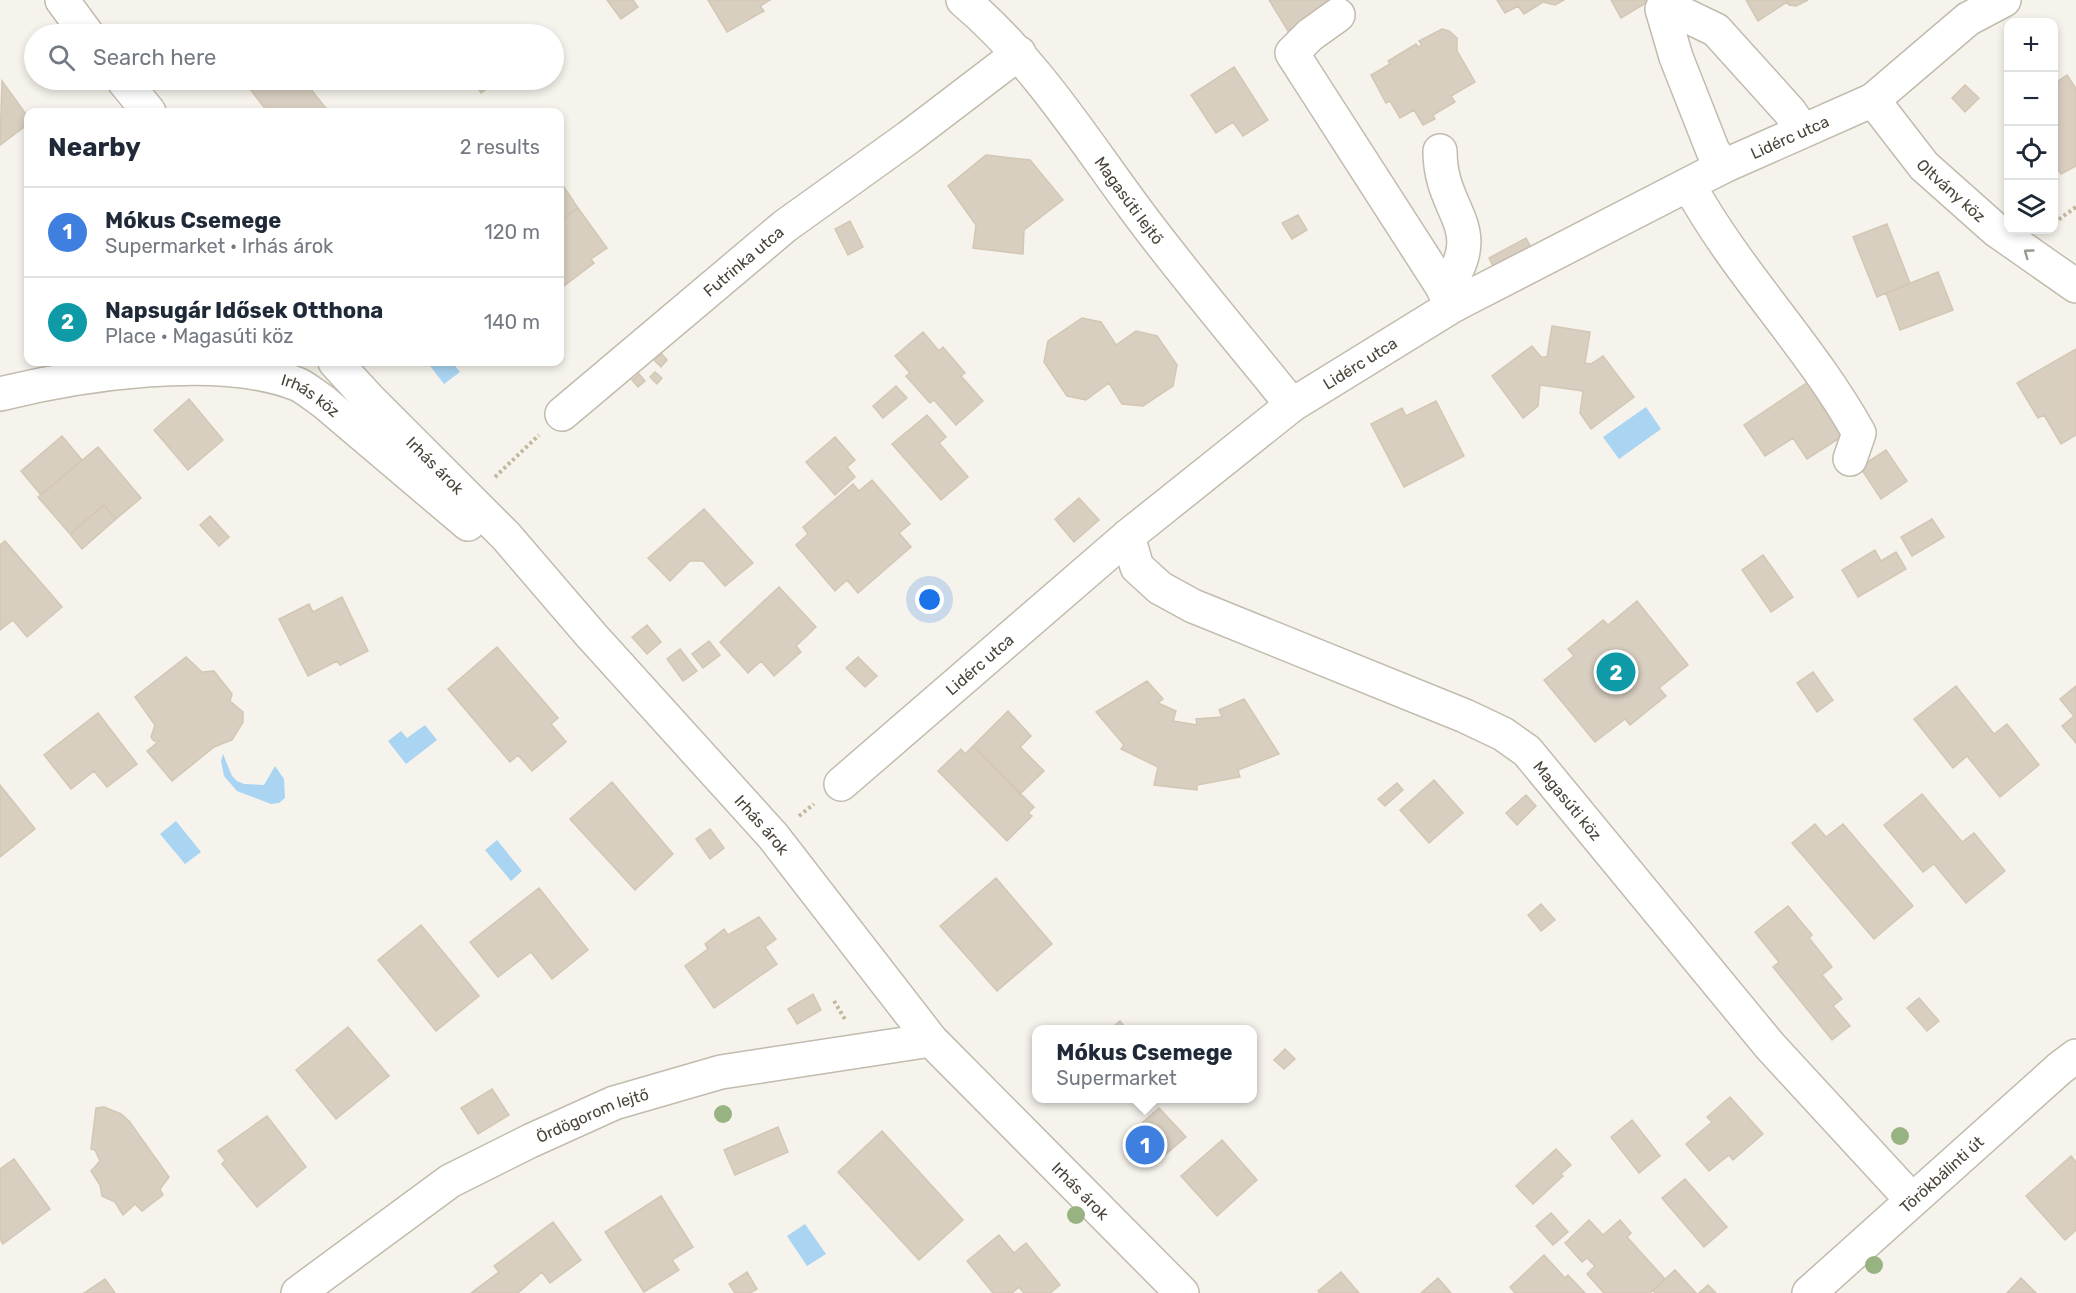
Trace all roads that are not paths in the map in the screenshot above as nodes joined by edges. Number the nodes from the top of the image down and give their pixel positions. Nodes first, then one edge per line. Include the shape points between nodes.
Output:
1 (62, 0) edge
2 (963, 0) edge
3 (2004, 0) edge
4 (1963, 10) edge
5 (1338, 15) dead end
6 (80, 24) edge
7 (1018, 53) junction
8 (131, 90) edge
9 (1873, 100) junction
10 (146, 108) edge
11 (1802, 130) junction
12 (1440, 151) dead end
13 (1724, 166) junction
14 (1689, 185) junction
15 (2076, 286) edge
16 (1449, 298) junction
17 (340, 366) edge
18 (0, 394) edge
19 (1292, 405) junction
20 (562, 414) road end
21 (1850, 459) dead end
22 (506, 536) junction
23 (1128, 536) junction
24 (841, 784) road end
25 (931, 1040) junction
26 (2076, 1056) edge
27 (1912, 1200) junction
28 (298, 1293) edge
29 (1182, 1293) edge
30 (1809, 1293) edge

1 - 6 street
2 - 7 street, Magasúti lejtő
3 - 4 street, Lidérc utca
4 - 9 street, Lidérc utca
5 - 16 street via 1292,53
7 - 19 street, Magasúti lejtő
7 - 20 street, Futrinka utca via 785,226
8 - 10 street
9 - 11 street, Lidérc utca
15 -> 9 street, Oltvány köz via 1996,230 1924,166
11 - 13 street, Lidérc utca
11 - 13 street via 1716,30 1662,9 1676,57 1713,151
12 - 16 street via 1448,198 1464,228 1465,246
13 - 14 street, Lidérc utca
14 - 16 street, Lidérc utca
14 - 21 street via 1738,264 1845,407 1859,433
16 - 19 street, Lidérc utca
17 - 22 street, Irhás árok
18 - 22 street, Irhás köz via 121,374 191,369 239,370 298,385 324,402 474,530
19 - 23 street, Lidérc utca
22 - 25 street, Irhás árok via 773,836
23 - 24 street, Lidérc utca
23 - 27 street, Magasúti köz via 1137,567 1160,588 1465,716 1503,734 1527,751 1770,1046
25 - 28 street, Ördögorom lejtő via 721,1072 614,1103 450,1181
25 - 29 street, Irhás árok
26 - 27 street, Törökbálinti út
27 - 30 street, Törökbálinti út

